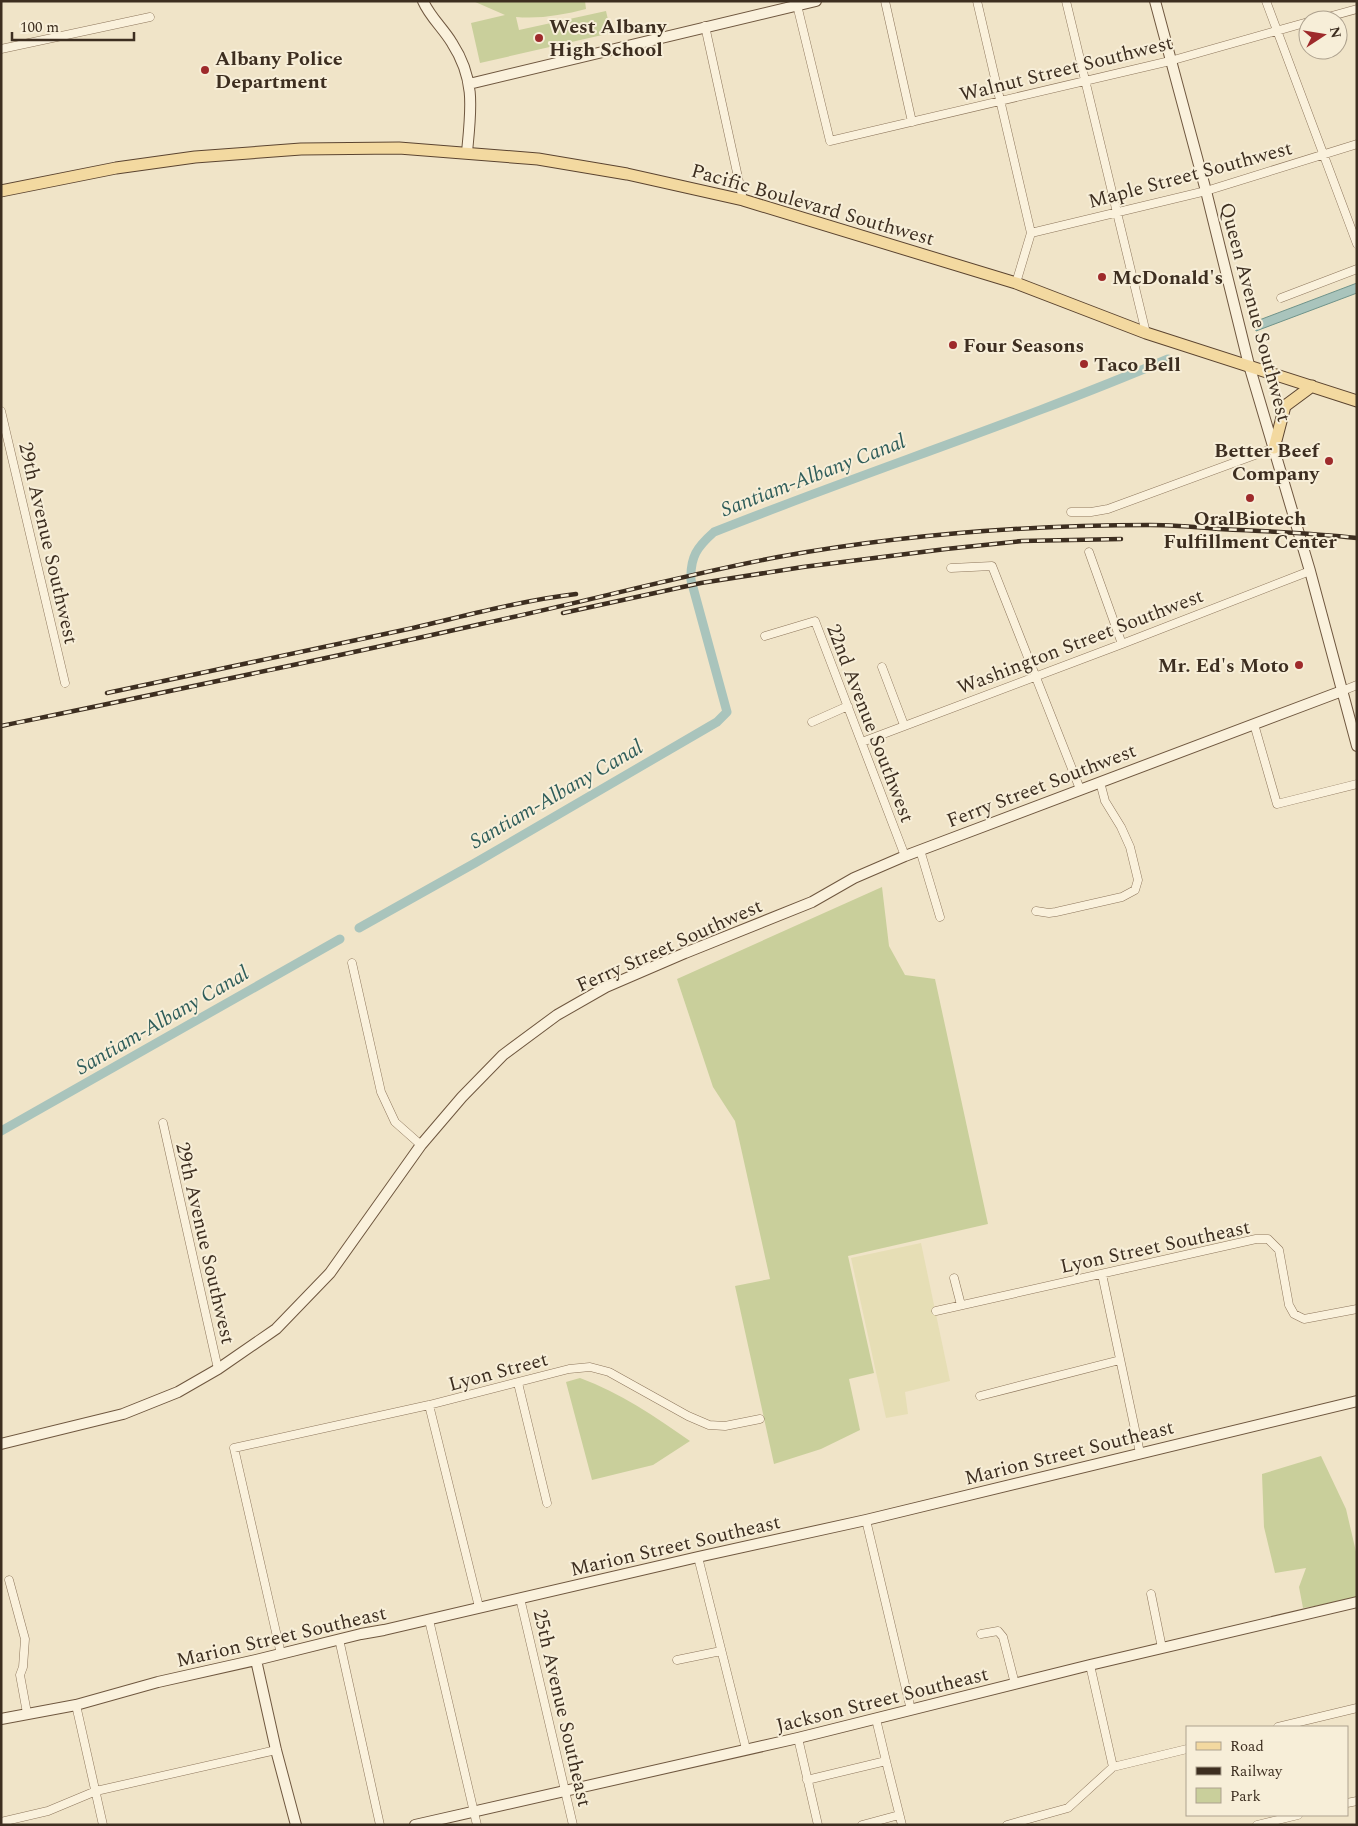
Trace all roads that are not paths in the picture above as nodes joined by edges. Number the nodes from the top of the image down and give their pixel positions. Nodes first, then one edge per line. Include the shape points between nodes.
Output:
1 (423, 1) edge
2 (816, 1) edge
3 (885, 1) edge
4 (977, 1) edge
5 (1066, 1) edge
6 (1154, 1) edge
7 (1266, 1) edge
8 (796, 6) junction
9 (150, 17) dead end
10 (1298, 25) edge
11 (705, 26) junction
12 (1277, 31) junction
13 (1, 49) edge
14 (1170, 60) junction
15 (1084, 80) junction
16 (469, 84) junction
17 (1000, 101) junction
18 (912, 122) junction
19 (1357, 144) edge
20 (467, 152) junction
21 (1323, 154) junction
22 (1, 191) edge
23 (1206, 191) junction
24 (743, 200) junction
25 (1118, 212) junction
26 (1031, 233) junction
27 (1357, 244) edge
28 (1357, 269) edge
29 (1016, 284) junction
30 (1281, 298) dead end
31 (1146, 333) junction
32 (1249, 365) junction
33 (1312, 386) junction
34 (1357, 401) edge
35 (1, 411) edge
36 (1274, 448) junction
37 (1071, 512) dead end
38 (1089, 552) dead end
39 (950, 568) dead end
40 (1310, 570) junction
41 (765, 636) dead end
42 (1122, 644) junction
43 (882, 667) dead end
44 (1036, 676) junction
45 (65, 683) dead end
46 (1357, 685) edge
47 (1342, 691) junction
48 (848, 706) junction
49 (812, 722) dead end
50 (1254, 724) junction
51 (904, 725) junction
52 (862, 742) junction
53 (1357, 746) edge
54 (1100, 782) junction
55 (1357, 784) edge
56 (1080, 789) junction
57 (920, 850) junction
58 (905, 856) junction
59 (1036, 910) dead end
60 (940, 917) dead end
61 (352, 963) dead end
62 (163, 1123) dead end
63 (421, 1146) junction
64 (1102, 1274) junction
65 (954, 1278) dead end
66 (961, 1306) junction
67 (1357, 1309) edge
68 (936, 1311) dead end
69 (1120, 1360) junction
70 (218, 1370) junction
71 (518, 1383) junction
72 (980, 1396) dead end
73 (1357, 1401) edge
74 (429, 1406) junction
75 (760, 1419) dead end
76 (1, 1444) edge
77 (1140, 1452) junction
78 (547, 1503) dead end
79 (866, 1520) junction
80 (698, 1557) junction
81 (9, 1580) dead end
82 (1151, 1594) dead end
83 (520, 1598) junction
84 (1357, 1602) edge
85 (479, 1607) junction
86 (429, 1620) junction
87 (981, 1634) dead end
88 (339, 1639) junction
89 (1162, 1648) junction
90 (722, 1651) junction
91 (281, 1654) junction
92 (256, 1660) junction
93 (677, 1660) dead end
94 (1090, 1665) junction
95 (1015, 1684) junction
96 (76, 1705) junction
97 (1357, 1708) edge
98 (911, 1710) junction
99 (27, 1713) junction
100 (876, 1718) junction
101 (1, 1720) edge
102 (1282, 1726) edge
103 (798, 1738) junction
104 (746, 1749) junction
105 (1186, 1749) edge
106 (276, 1750) junction
107 (886, 1761) junction
108 (1113, 1767) junction
109 (807, 1780) junction
110 (96, 1791) junction
111 (566, 1791) junction
112 (474, 1812) junction
113 (899, 1815) junction
114 (1294, 1816) edge
115 (1, 1822) edge
116 (103, 1825) edge
117 (296, 1825) edge
118 (380, 1825) edge
119 (415, 1825) edge
120 (477, 1825) edge
121 (573, 1825) edge
122 (818, 1825) edge
123 (862, 1825) edge
124 (902, 1825) edge
125 (1007, 1825) edge
126 (1257, 1825) edge

1 - 16 street via 457,51
2 - 8 street
3 - 18 street
4 - 17 street
5 - 15 street
6 - 14 street, Queen Avenue Southwest
7 - 12 street
8 - 11 street
8 - 18 street, Walnut Street Southwest via 830,141
9 - 13 street
10 - 12 street, Walnut Street Southwest
11 - 16 street
11 - 24 street
12 - 14 street, Walnut Street Southwest
12 - 21 street
14 - 15 street, Walnut Street Southwest
14 - 23 street, Queen Avenue Southwest
15 - 17 street, Walnut Street Southwest
15 - 25 street
16 - 20 street via 471,109
17 - 18 street, Walnut Street Southwest
17 - 26 street
19 - 21 street, Maple Street Southwest
20 - 22 main road, Pacific Boulevard Southwest via 399,148 251,152 116,168
20 - 24 main road, Pacific Boulevard Southwest via 618,172
21 - 23 street, Maple Street Southwest
21 - 27 street
23 - 25 street, Maple Street Southwest
23 - 32 street, Queen Avenue Southwest
24 - 29 main road, Pacific Boulevard Southwest
25 - 26 street, Maple Street Southwest
25 - 31 street
26 - 29 street
28 - 30 street
29 - 31 main road, Pacific Boulevard Southwest
31 - 32 main road, Pacific Boulevard Southwest
32 - 33 main road, Pacific Boulevard Southwest
32 - 36 street, Queen Avenue Southwest
33 - 34 main road, Pacific Boulevard Southwest
33 - 36 main road via 1284,406
35 - 45 street, 29th Avenue Southwest
36 - 37 street via 1108,509
36 - 40 street, Queen Avenue Southwest
38 - 42 street
39 - 44 street via 992,566
40 - 42 street, Washington Street Southwest
40 - 47 street, Queen Avenue Southwest
41 - 48 street, 22nd Avenue Southwest via 815,621
42 - 44 street, Washington Street Southwest
43 - 51 street
44 - 51 street, Washington Street Southwest
44 - 56 street
46 - 47 street, Ferry Street Southwest
47 - 50 street, Ferry Street Southwest
47 - 53 street, Queen Avenue Southwest
48 - 49 street
48 - 52 street, 22nd Avenue Southwest
50 - 54 street, Ferry Street Southwest
50 - 55 street via 1277,804
51 - 52 street, Washington Street Southwest
52 - 58 street, 22nd Avenue Southwest
54 - 56 street, Ferry Street Southwest
54 - 59 street via 1105,801 1130,848 1138,880 1135,890 1122,897 1056,912
56 - 57 street, Ferry Street Southwest
57 - 58 street, Ferry Street Southwest
57 - 60 street
58 - 63 street, Ferry Street Southwest via 854,878 812,902 606,987 556,1015 503,1055 462,1096
61 - 63 street via 381,1092 395,1122
62 - 70 street, 29th Avenue Southwest
63 - 70 street, Ferry Street Southwest via 330,1273 276,1329
64 - 66 street, Lyon Street Southeast
64 - 67 street, Lyon Street Southeast via 1268,1238 1279,1250 1289,1305 1294,1314 1304,1319
64 - 69 street
65 - 66 street
66 - 68 street, Lyon Street Southeast
69 - 72 street
69 - 77 street
70 - 76 street, Ferry Street Southwest via 178,1392 123,1414
71 - 74 street, Lyon Street
71 - 75 street, Lyon Street via 569,1369 590,1367 609,1372 709,1425 725,1426
71 - 78 street
73 - 77 street, Marion Street Southeast
74 - 85 street
74 - 91 street, Lyon Street via 234,1448
77 - 79 street, Marion Street Southeast
79 - 80 street, Marion Street Southeast
79 - 98 street
80 - 83 street, Marion Street Southeast
80 - 90 street
81 - 99 street via 25,1640 20,1675
82 - 89 street
83 - 85 street, Marion Street Southeast
83 - 111 street, 25th Avenue Southeast
84 - 89 street, Jackson Street Southeast
85 - 86 street, Marion Street Southeast
86 - 88 street, Marion Street Southeast
86 - 112 street
87 - 95 street via 998,1631 1003,1637
88 - 91 street, Marion Street Southeast
88 - 118 street
89 - 94 street, Jackson Street Southeast
90 - 93 street
90 - 104 street
91 - 92 street, Marion Street Southeast
92 - 96 street, Marion Street Southeast
92 - 106 street
94 - 95 street, Jackson Street Southeast
94 - 108 street
95 - 98 street, Jackson Street Southeast
96 - 99 street, Marion Street Southeast
96 - 110 street
97 - 102 street
98 - 100 street, Jackson Street Southeast
99 - 101 street, Marion Street Southeast
100 - 103 street, Jackson Street Southeast
100 - 107 street
103 - 104 street, Jackson Street Southeast
103 - 109 street
104 - 111 street, Jackson Street Southeast
105 - 108 street
106 - 110 street
106 - 117 street
107 - 109 street
107 - 113 street
108 - 125 street via 1068,1808
109 - 122 street
110 - 115 street via 48,1811
110 - 116 street
111 - 112 street, Jackson Street Southeast
111 - 121 street, 25th Avenue Southeast
112 - 119 street, Jackson Street Southeast
112 - 120 street
113 - 123 street
113 - 124 street
114 - 126 street

